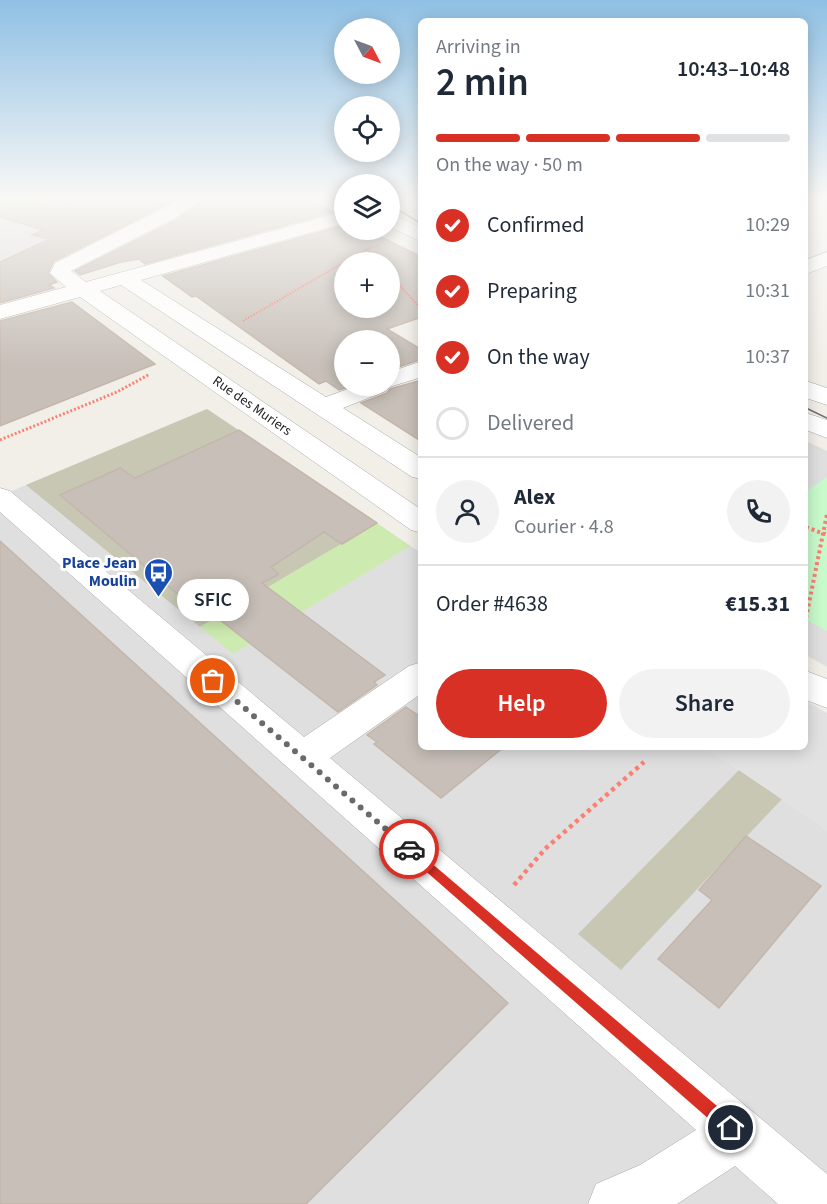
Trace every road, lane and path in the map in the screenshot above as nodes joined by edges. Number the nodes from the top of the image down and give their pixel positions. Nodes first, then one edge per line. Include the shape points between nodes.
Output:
1 (86, 255) edge
2 (207, 255) edge
3 (124, 278) junction
4 (400, 286) edge
5 (82, 289) junction
6 (418, 306) edge
7 (0, 312) edge
8 (418, 370) edge
9 (400, 376) edge
10 (808, 390) edge
11 (352, 396) edge
12 (827, 397) edge
13 (324, 407) junction
14 (808, 422) edge
15 (827, 430) edge
16 (418, 468) edge
17 (0, 497) edge
18 (827, 514) edge
19 (418, 521) edge
20 (808, 528) edge
21 (825, 534) edge
22 (808, 609) edge
23 (418, 678) edge
24 (808, 685) edge
25 (827, 695) edge
26 (303, 757) junction
27 (644, 762) dead end
28 (481, 912) junction
29 (731, 1128) junction
30 (616, 1204) edge
31 (820, 1204) edge

1 - 5 street, Rue des Muriers via 62,267 60,273
2 - 3 street
3 - 5 street
3 - 13 street
4 - 6 path
5 - 7 street
5 - 19 street, Rue des Muriers
8 - 9 street
10 - 12 street
11 - 13 street
13 - 16 street
14 - 15 street
17 - 26 street
18 - 21 path
20 - 21 path
21 - 22 path
23 - 26 street
24 - 25 street
26 - 28 street
27 - 28 path via 544,849 518,881
28 - 29 street
29 - 30 street via 714,1150 659,1184
29 - 31 street

